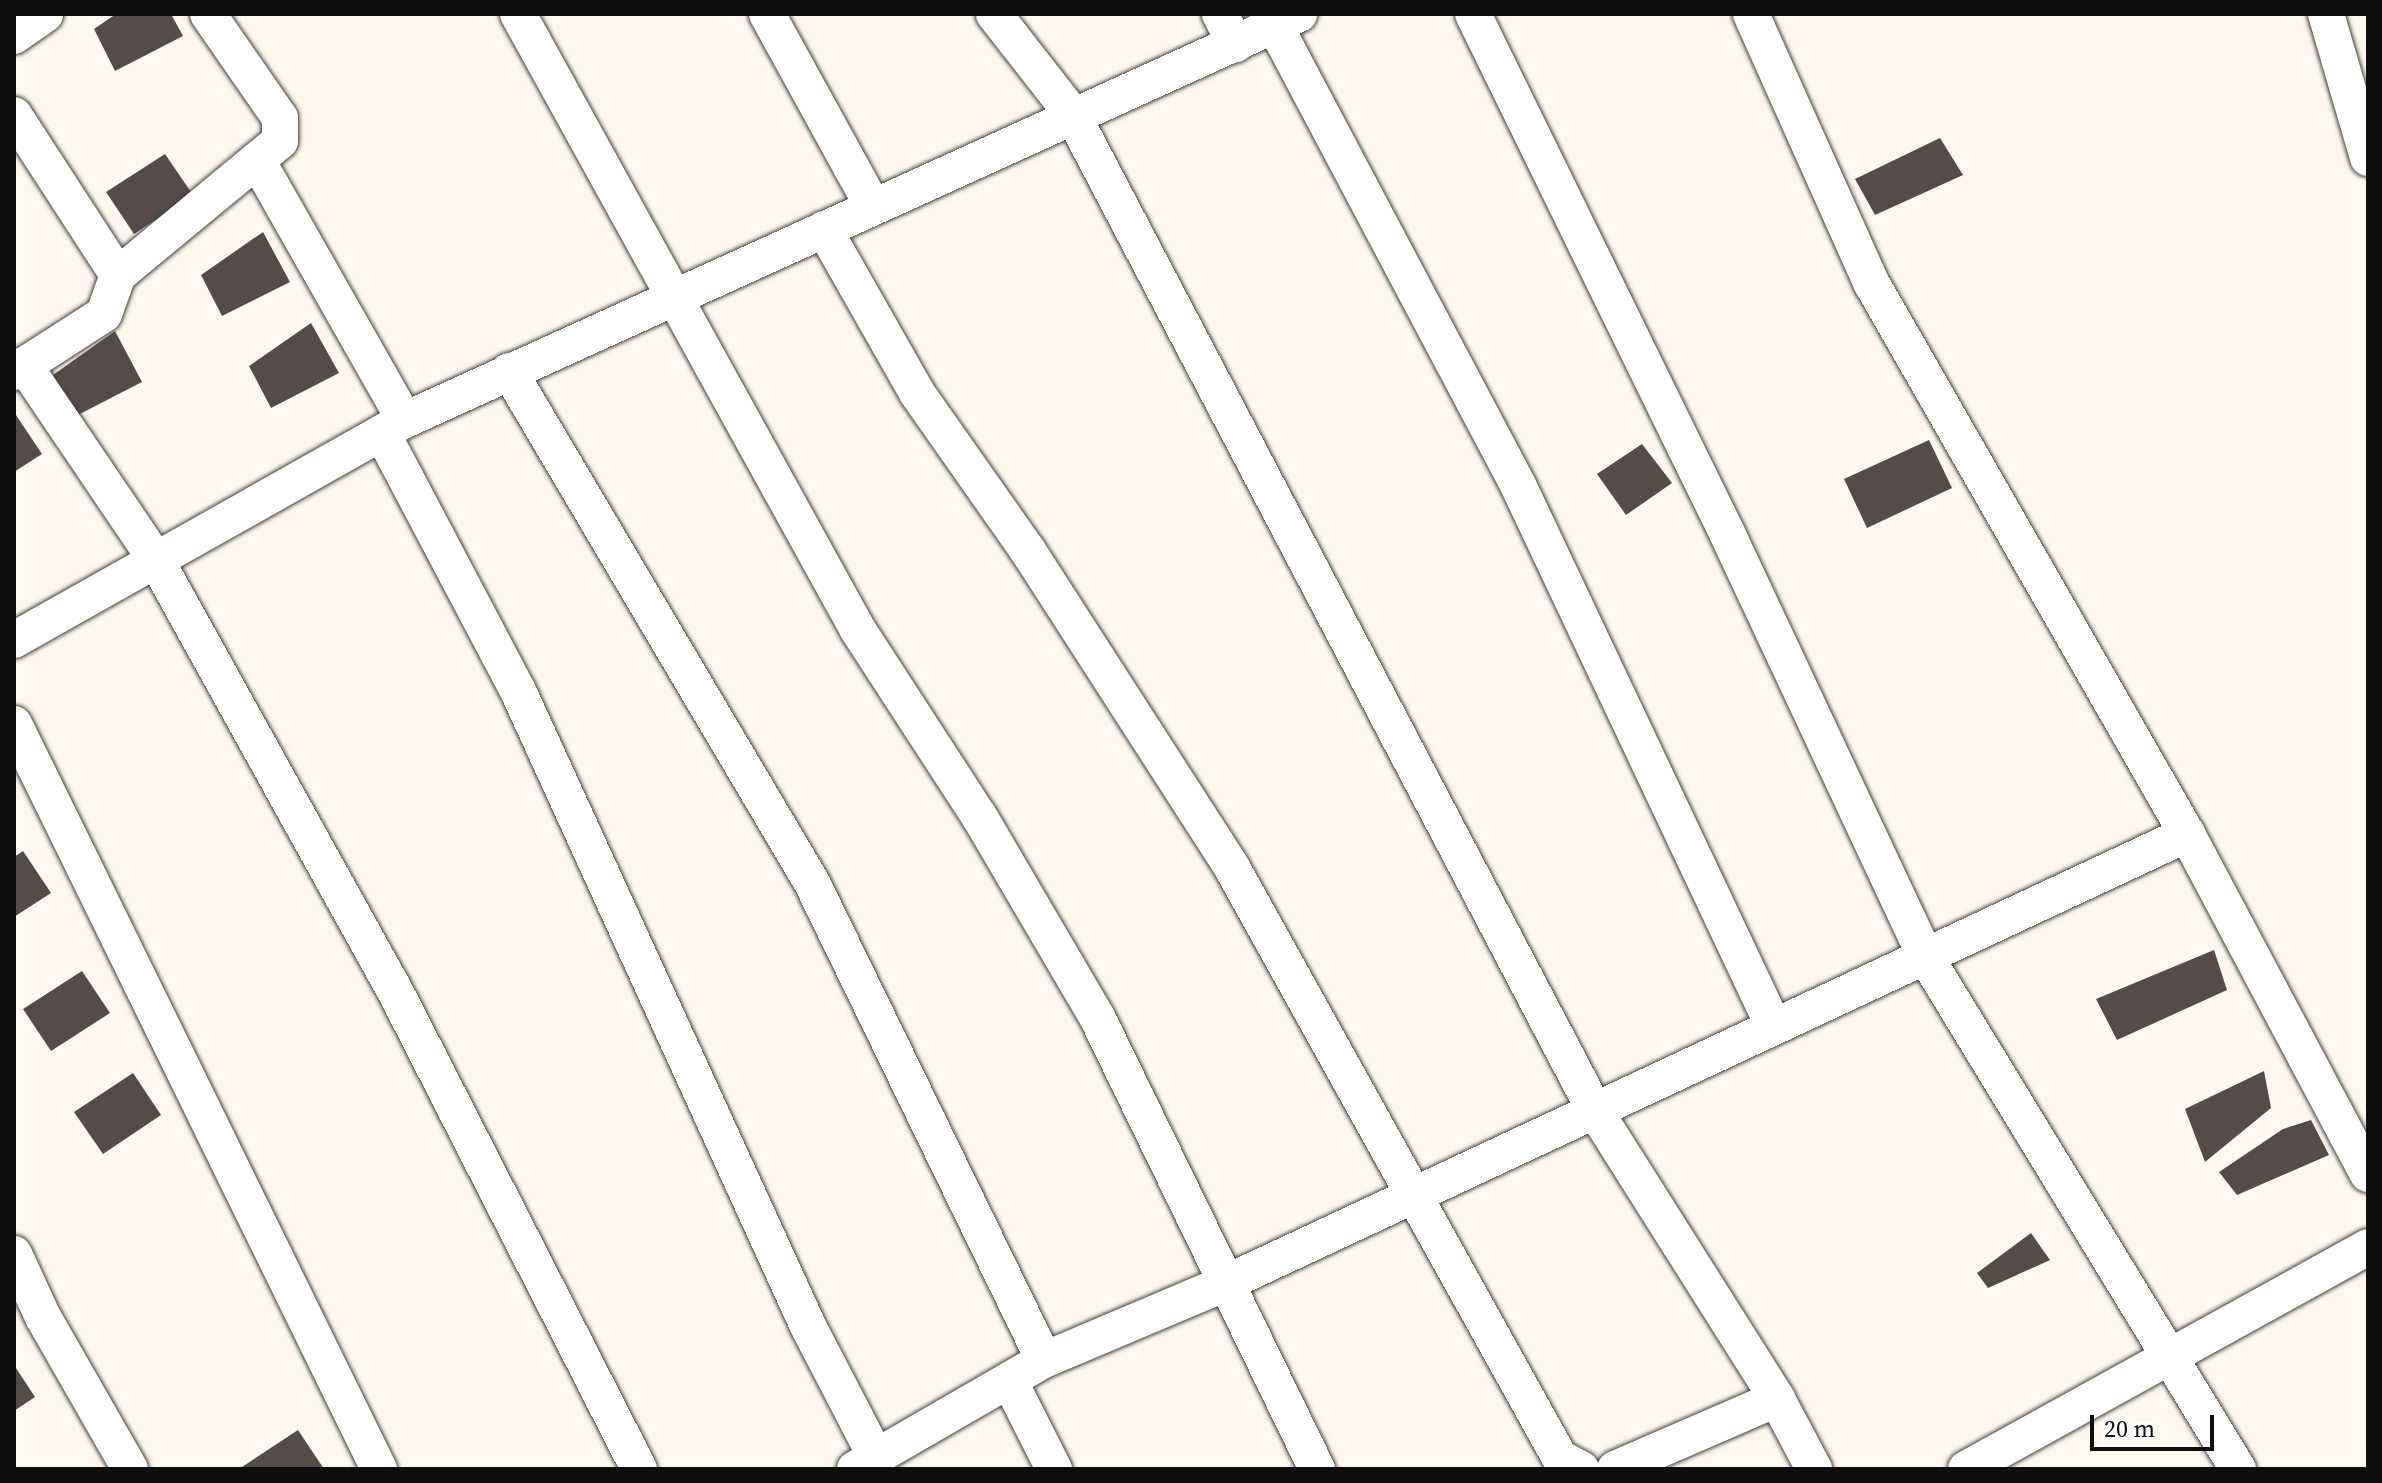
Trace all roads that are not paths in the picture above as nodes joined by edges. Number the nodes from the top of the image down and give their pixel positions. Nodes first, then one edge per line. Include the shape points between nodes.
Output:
1 (45, 14) edge
2 (208, 14) edge
3 (518, 14) edge
4 (767, 14) edge
5 (994, 14) edge
6 (1473, 14) edge
7 (1751, 14) edge
8 (2326, 14) edge
9 (1287, 20) edge
10 (1227, 29) edge
11 (14, 36) edge
12 (1072, 114) junction
13 (14, 115) edge
14 (2368, 158) edge
15 (257, 160) junction
16 (873, 207) junction
17 (824, 229) junction
18 (118, 275) junction
19 (678, 297) junction
20 (19, 369) edge
21 (509, 371) junction
22 (394, 427) junction
23 (156, 560) junction
24 (14, 640) edge
25 (14, 724) edge
26 (2187, 834) junction
27 (1924, 954) junction
28 (1773, 1025) junction
29 (1594, 1109) junction
30 (2368, 1174) edge
31 (1417, 1193) junction
32 (2368, 1247) edge
33 (14, 1254) edge
34 (1226, 1283) junction
35 (2166, 1355) junction
36 (1044, 1360) junction
37 (1009, 1380) junction
38 (1777, 1399) junction
39 (866, 1464) edge
40 (1986, 1465) edge
41 (130, 1469) edge
42 (379, 1469) edge
43 (639, 1469) edge
44 (1054, 1469) edge
45 (1317, 1469) edge
46 (1581, 1469) edge
47 (1615, 1469) edge
48 (1814, 1469) edge
49 (2238, 1469) edge

1 - 11 street
2 - 15 street via 280,118 280,141
3 - 19 street
4 - 16 street
5 - 12 street
6 - 27 street via 1727,533
7 - 26 street via 1872,284
8 - 14 street
9 - 10 street
9 - 28 street via 1518,485
10 - 12 street
12 - 16 street
12 - 29 street
13 - 18 street
15 - 18 street
15 - 22 street
16 - 17 street
17 - 19 street
17 - 31 street via 917,393 1028,551 1231,866
18 - 20 street via 104,314
19 - 21 street
19 - 34 street via 858,630 979,816 1097,1017
20 - 23 street
21 - 22 street
21 - 36 street via 812,883
22 - 23 street
22 - 39 street via 808,1326
23 - 24 street
23 - 43 street via 392,985
25 - 42 street
26 - 27 street
26 - 30 street
27 - 28 street
27 - 35 street
28 - 29 street
29 - 31 street
29 - 38 street
31 - 34 street
31 - 46 street via 1560,1458
32 - 35 street
33 - 41 street via 43,1317
34 - 36 street
34 - 45 street
35 - 40 street
35 - 49 street
36 - 37 street
37 - 39 street
37 - 44 street
38 - 47 street
38 - 48 street

